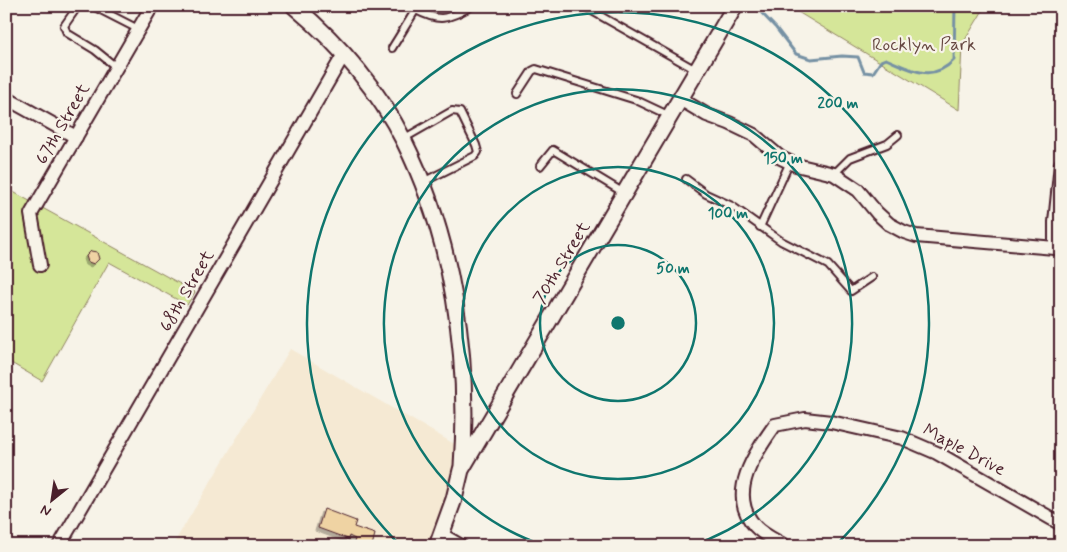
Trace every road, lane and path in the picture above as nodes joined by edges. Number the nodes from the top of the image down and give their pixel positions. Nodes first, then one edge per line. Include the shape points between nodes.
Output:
1 (78, 6) edge
2 (93, 6) edge
3 (152, 6) edge
4 (294, 6) edge
5 (472, 6) edge
6 (583, 6) edge
7 (735, 6) edge
8 (417, 8) edge
9 (138, 29) junction
10 (392, 48) dead end
11 (344, 54) junction
12 (116, 67) junction
13 (697, 71) junction
14 (517, 94) dead end
15 (6, 98) edge
16 (680, 99) junction
17 (670, 116) junction
18 (898, 134) dead end
19 (76, 137) junction
20 (403, 139) junction
21 (790, 162) junction
22 (1061, 164) edge
23 (540, 166) dead end
24 (834, 174) junction
25 (686, 179) dead end
26 (423, 182) junction
27 (625, 193) junction
28 (760, 227) junction
29 (40, 265) dead end
30 (872, 277) dead end
31 (461, 470) junction
32 (1061, 524) edge
33 (440, 540) edge
34 (59, 546) edge
35 (461, 546) edge
36 (785, 546) edge

1 - 12 lane via 64,26 67,34
2 - 9 lane
3 - 9 street, 67th Street
4 - 11 street
5 - 8 lane via 438,19
6 - 13 lane
7 - 13 street, 70th Street
8 - 10 lane
9 - 12 street, 67th Street
11 - 20 street via 380,101
11 - 34 street, 68th Street
12 - 19 street, 67th Street
13 - 16 street, 70th Street
14 - 17 lane via 536,69 636,100
15 - 19 street
16 - 17 street, 70th Street
16 - 21 street via 707,116 754,135
17 - 27 street, 70th Street
18 - 24 lane via 888,144 850,158
19 - 29 street, 67th Street via 31,214
20 - 26 street
20 - 26 lane via 452,111 460,112 476,145 478,152 475,156
21 - 24 street
21 - 28 lane
22 - 24 street via 1055,248 934,238 904,232 877,213 858,190
23 - 27 lane via 553,150
25 - 28 lane
26 - 31 street via 442,243 456,311 463,380
27 - 31 street, 70th Street
28 - 30 lane via 828,265 851,291
31 - 33 street, 70th Street
32 - 36 street, Maple Drive via 937,453 902,438 805,419 775,425 746,472 743,492 749,518 764,534
33 - 35 street

